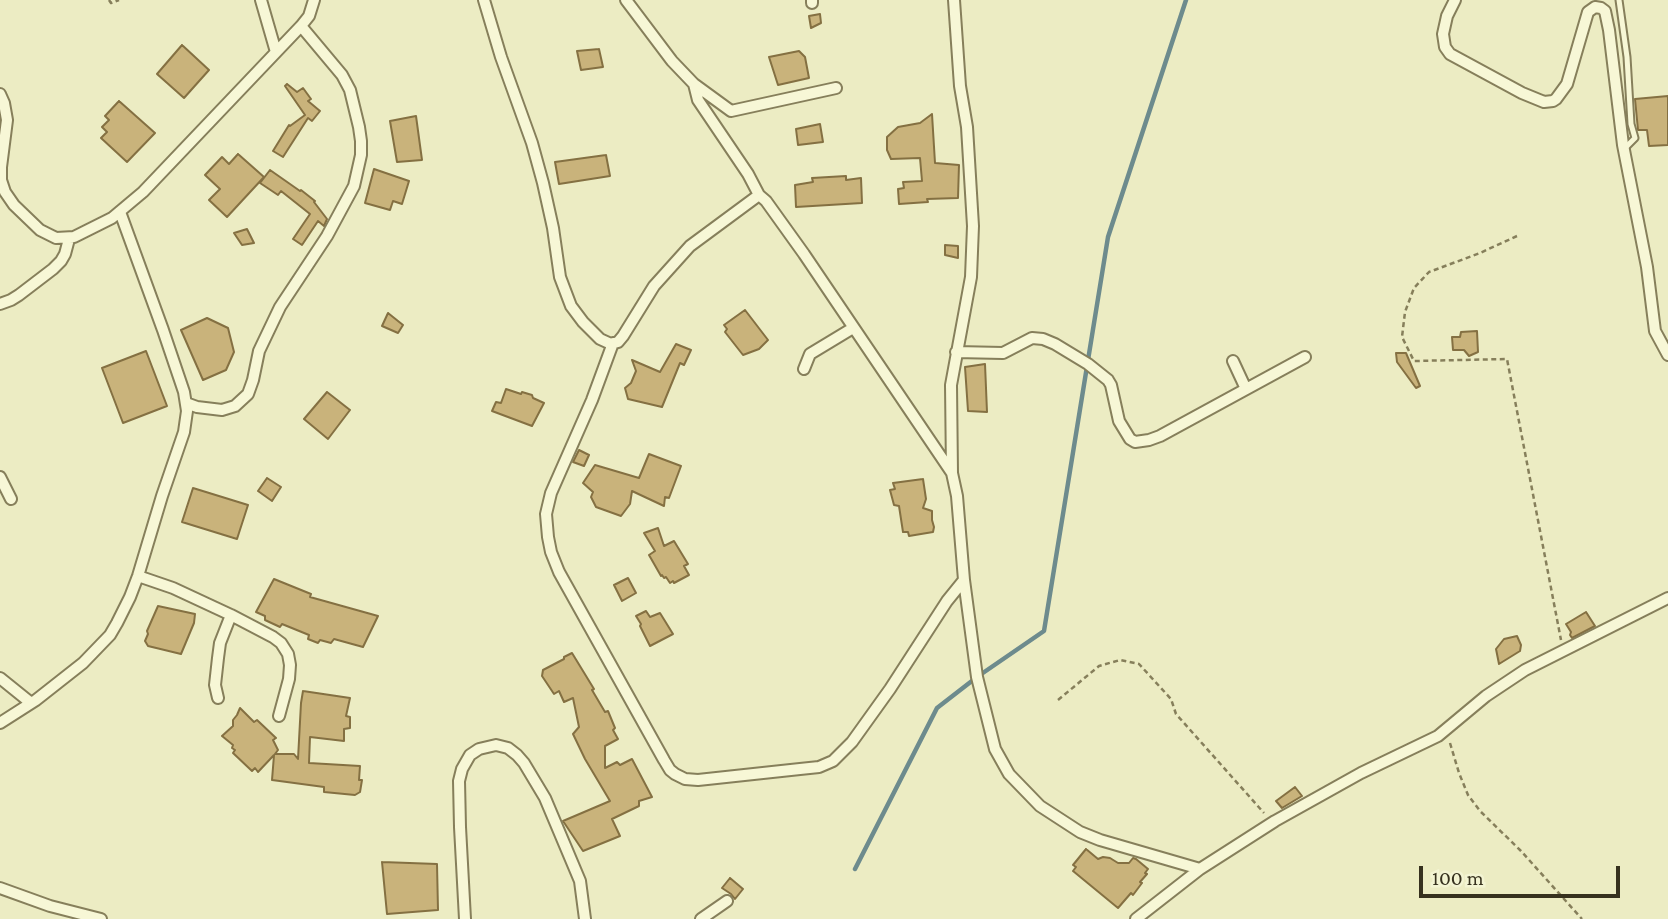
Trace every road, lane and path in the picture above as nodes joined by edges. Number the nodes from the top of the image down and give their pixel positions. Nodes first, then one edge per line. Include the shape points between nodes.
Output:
1 (109, 0) edge
2 (119, 0) edge
3 (261, 0) edge
4 (314, 0) edge
5 (484, 0) edge
6 (626, 0) edge
7 (954, 0) edge
8 (1455, 0) edge
9 (1619, 0) edge
10 (301, 26) junction
11 (276, 52) junction
12 (694, 84) junction
13 (835, 88) dead end
14 (0, 94) edge
15 (1624, 149) junction
16 (759, 195) junction
17 (120, 212) junction
18 (1517, 236) dead end
19 (69, 239) junction
20 (0, 304) edge
21 (853, 328) junction
22 (613, 344) junction
23 (956, 352) junction
24 (1668, 355) edge
25 (1305, 357) dead end
26 (1233, 361) dead end
27 (804, 369) dead end
28 (1246, 389) junction
29 (186, 403) junction
30 (952, 473) junction
31 (0, 477) edge
32 (11, 499) dead end
33 (138, 576) junction
34 (964, 580) junction
35 (1668, 598) edge
36 (231, 615) junction
37 (1563, 650) junction
38 (0, 678) edge
39 (218, 698) dead end
40 (1058, 700) dead end
41 (30, 704) junction
42 (279, 716) dead end
43 (0, 723) edge
44 (1446, 730) junction
45 (1275, 821) junction
46 (1200, 869) junction
47 (0, 888) edge
48 (727, 901) dead end
49 (101, 919) edge
50 (465, 919) edge
51 (585, 919) edge
52 (701, 919) edge
53 (1136, 919) edge
54 (1582, 919) edge

1 - 2 path
3 - 11 street
4 - 10 street
5 - 22 street via 532,143 563,288 583,322 600,339
6 - 12 street
7 - 23 street via 973,226 971,276
8 - 15 street via 1443,34 1450,54 1544,102 1556,99 1567,84 1588,12 1595,7 1603,9
9 - 15 lane via 1634,138
10 - 11 street
10 - 29 street via 350,90 361,141 354,186 280,307 259,351 248,394 222,410
11 - 17 street
12 - 13 street via 731,111
12 - 16 street via 698,100
14 - 19 street via 6,120 1,174 5,192 40,230
15 - 24 street via 1655,331
16 - 21 street
16 - 22 street via 690,246 663,274
17 - 19 street
17 - 29 street
18 - 37 path via 1429,272 1414,288 1402,337 1415,360 1507,359
19 - 20 street via 65,254 53,269
21 - 27 street via 810,354
21 - 30 street
22 - 34 street via 551,493 546,514 548,537 559,572 675,774 698,780 819,767 833,761 890,690
23 - 28 street via 1003,353 1032,338 1055,344 1108,380 1119,421 1135,442 1160,436
23 - 30 street via 951,385
25 - 28 street
26 - 28 street
29 - 33 street via 184,432
30 - 34 street
31 - 32 street
33 - 36 street
33 - 41 street via 110,635 83,663
34 - 46 street via 986,717 995,749 1009,774 1041,806 1080,832
35 - 37 street
36 - 39 street via 220,643
36 - 42 street via 273,636 288,654 289,679
37 - 44 street via 1506,682
38 - 41 street
40 - 45 path via 1099,666 1120,660 1139,664 1171,699 1176,714
41 - 43 street
44 - 45 street
44 - 54 path via 1468,795
45 - 46 street
46 - 53 street
47 - 49 street
48 - 52 street
50 - 51 street via 459,781 470,755 496,745 517,755 545,798 580,881

